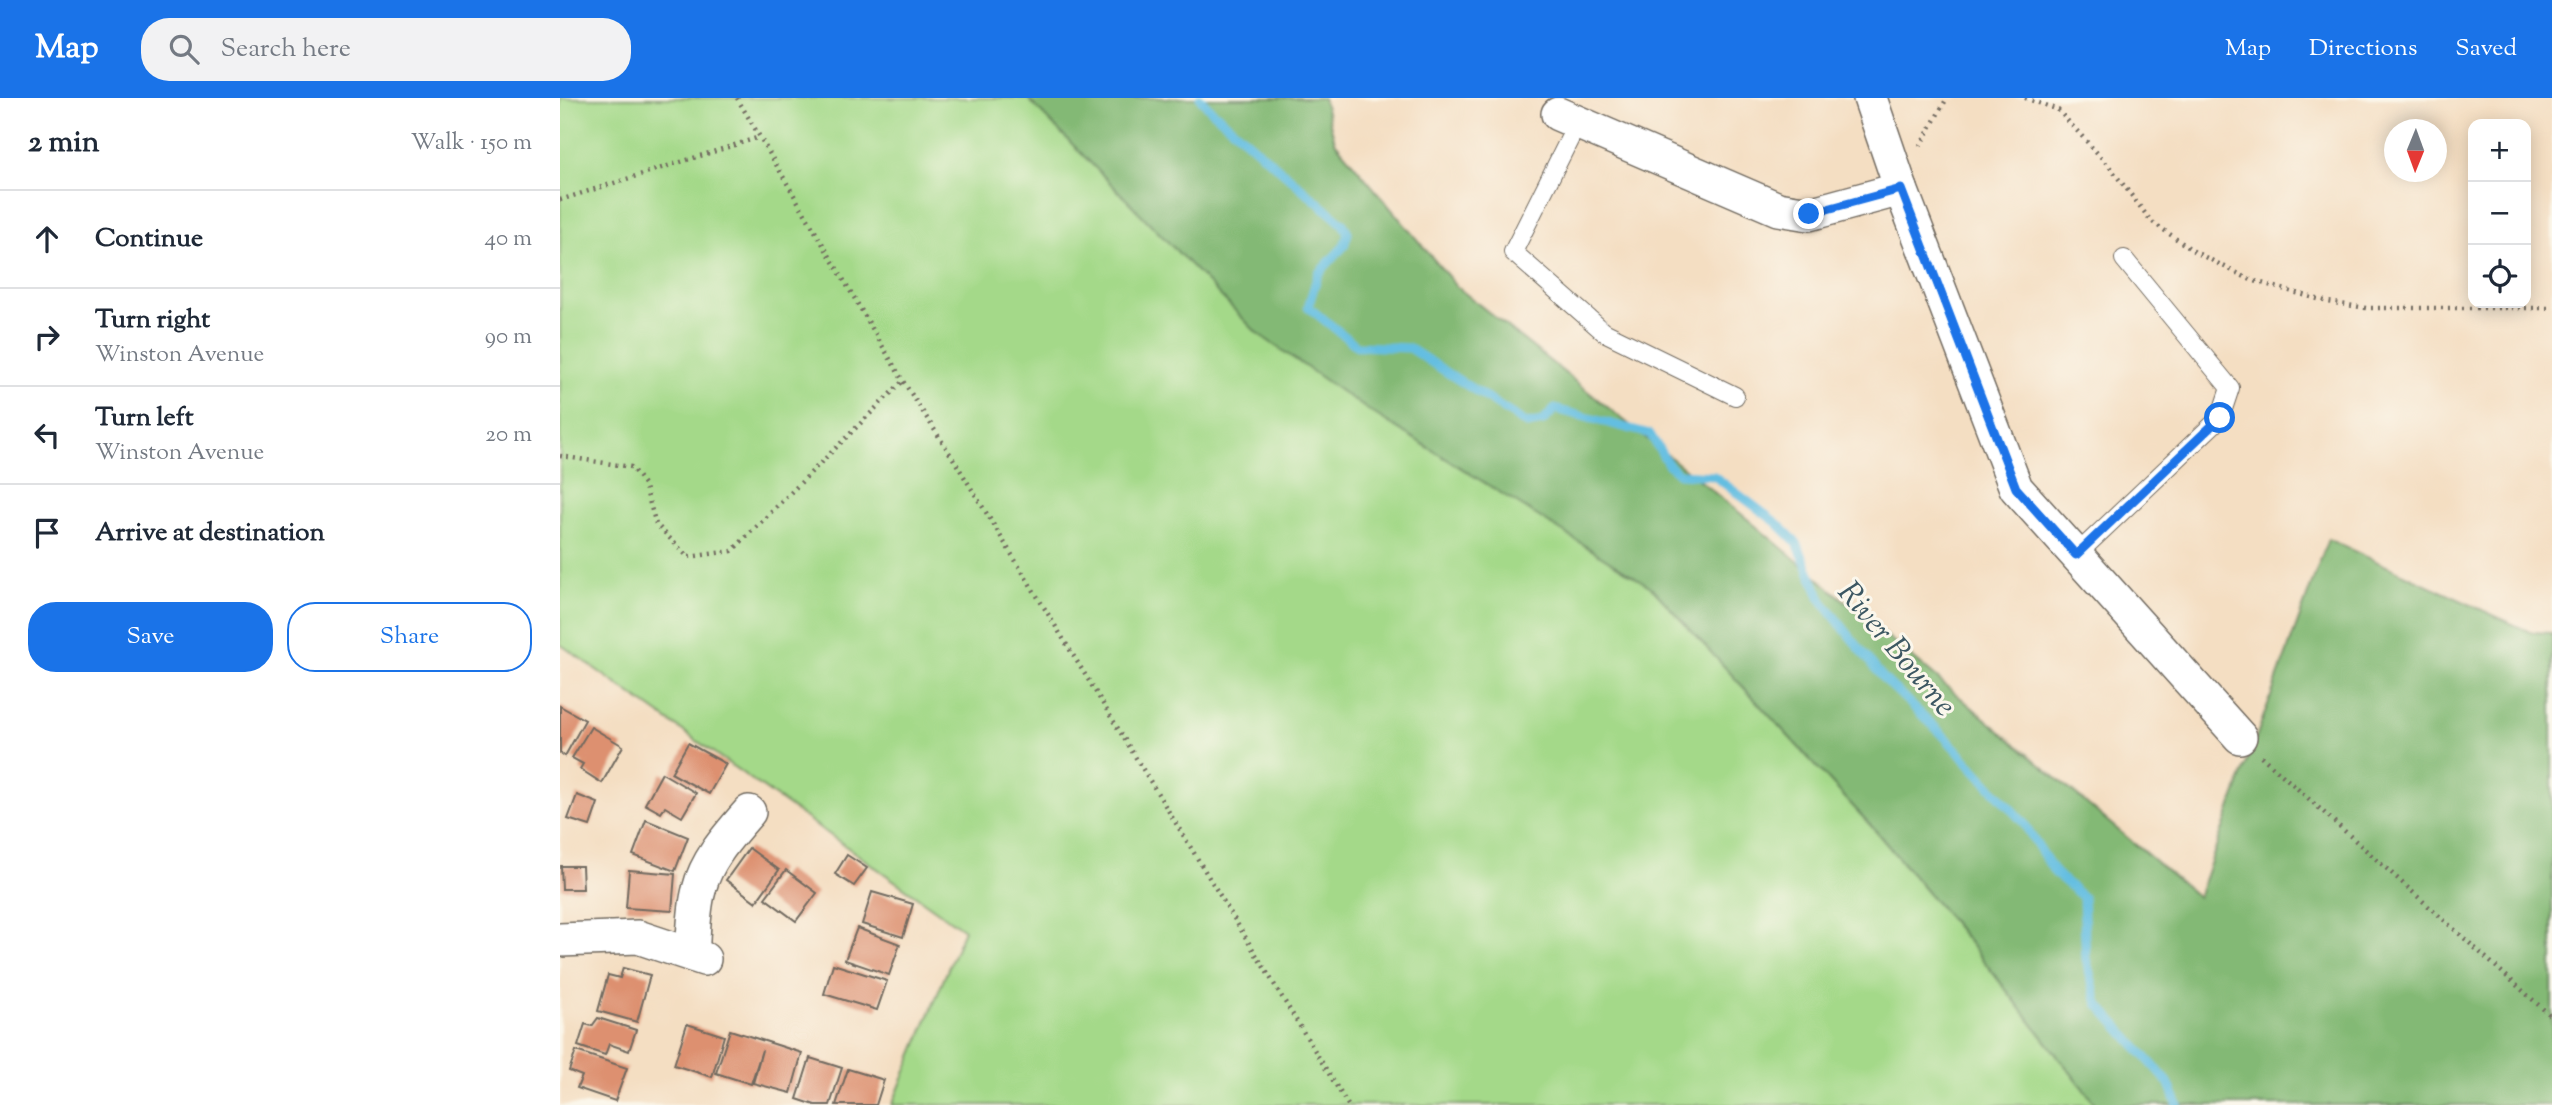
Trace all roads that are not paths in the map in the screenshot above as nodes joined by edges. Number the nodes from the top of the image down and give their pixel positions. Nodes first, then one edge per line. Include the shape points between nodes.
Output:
1 (1870, 98) edge
2 (1568, 118) joint
3 (1900, 186) junction
4 (2124, 259) dead end
5 (1735, 396) dead end
6 (2076, 555) junction
7 (2240, 737) road end
8 (749, 813) dead end
9 (560, 940) edge

1 - 3 street
2 - 3 street via 1778,209 1809,214
2 - 5 lane via 1513,252 1604,332
3 - 6 street via 2016,488
4 - 6 lane via 2230,388 2220,418
6 - 7 street
8 - 9 street via 705,873 697,900 698,957 638,937

